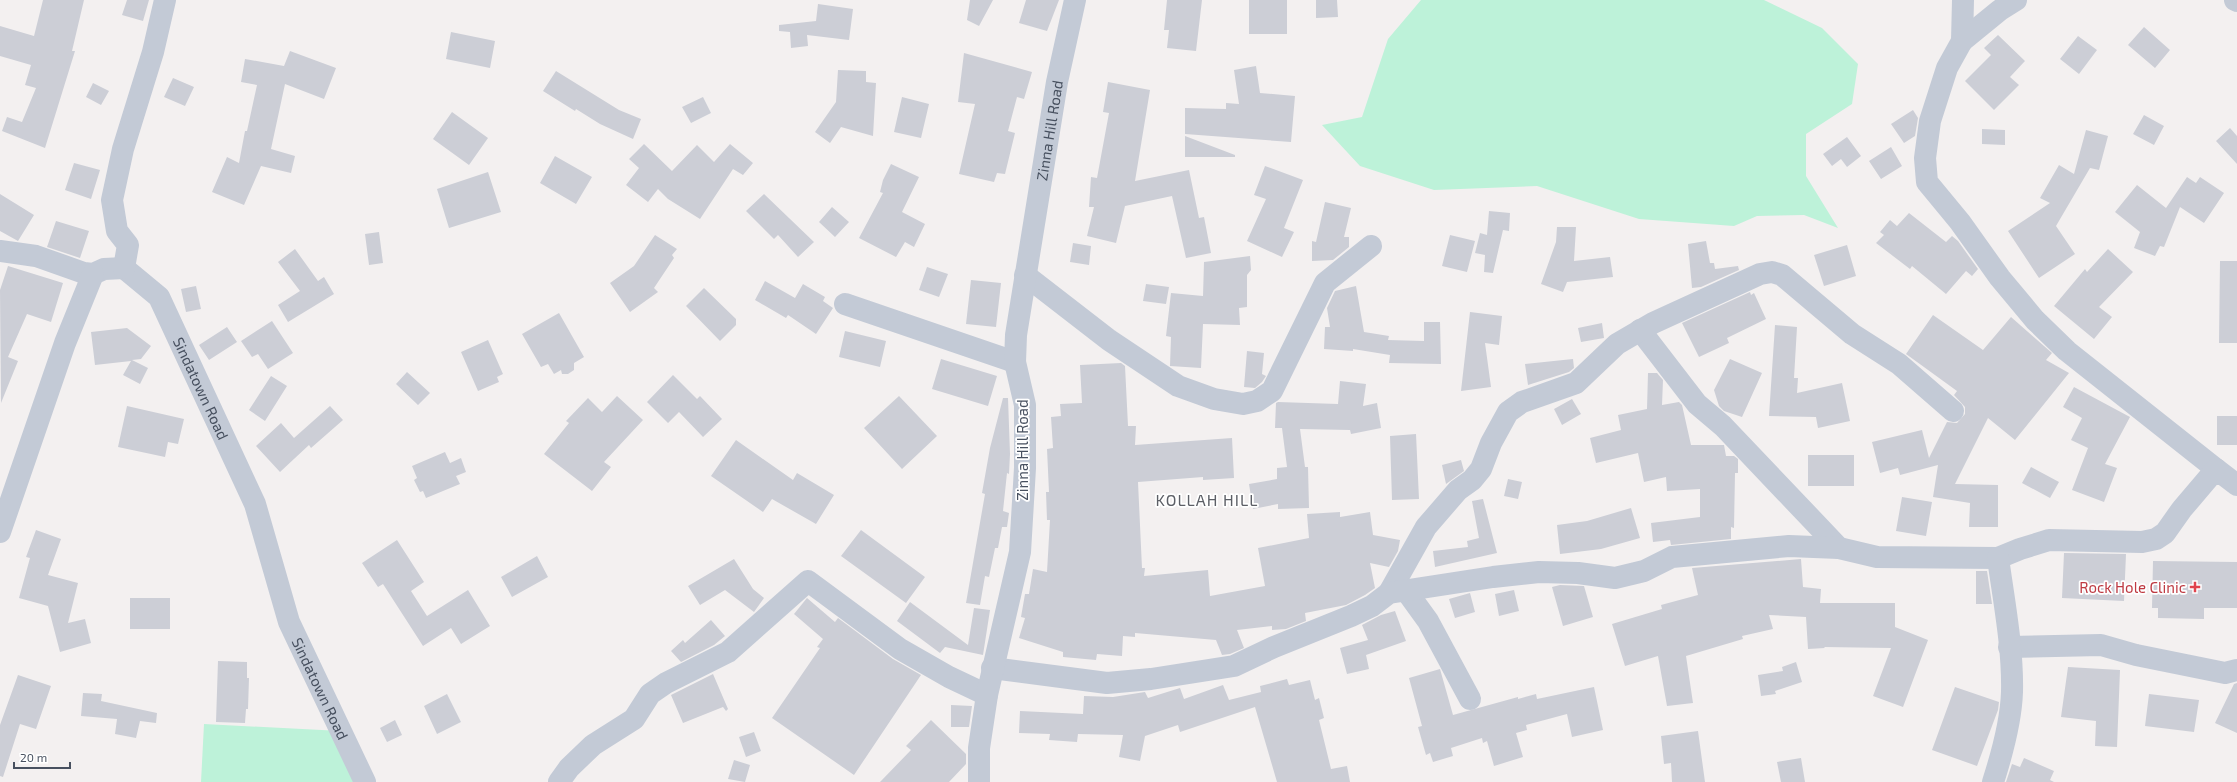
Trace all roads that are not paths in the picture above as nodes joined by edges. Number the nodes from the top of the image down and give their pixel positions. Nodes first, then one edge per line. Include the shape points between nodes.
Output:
1 (1075, 0) edge
2 (1963, 0) edge
3 (2016, 0) edge
4 (162, 2) edge
5 (1962, 42) junction
6 (1371, 246) dead end
7 (0, 251) edge
8 (124, 268) junction
9 (93, 274) junction
10 (1025, 275) junction
11 (845, 304) dead end
12 (1640, 330) junction
13 (1014, 362) junction
14 (1953, 411) dead end
15 (2216, 469) junction
16 (2237, 485) edge
17 (0, 532) edge
18 (1839, 548) junction
19 (1998, 558) junction
20 (1398, 592) junction
21 (2009, 647) junction
22 (992, 668) junction
23 (2237, 670) edge
24 (987, 695) junction
25 (1470, 698) dead end
26 (365, 782) edge
27 (560, 782) edge
28 (979, 782) edge
29 (1993, 782) edge

1 - 10 street, Zinna Hill Road via 1057,82
2 - 5 street
3 - 5 street
4 - 8 street via 153,52 123,149 112,200 117,231 128,245
5 - 15 street via 1947,68 1930,121 1925,158 1927,182 2035,320 2067,351
6 - 10 street via 1325,283 1272,391 1257,400 1243,404 1214,399 1178,386 1109,340
7 - 9 street via 36,256 75,272
8 - 9 street via 104,269
8 - 26 street, Sindatown Road via 159,297 255,504 288,622
9 - 17 street via 65,343
10 - 13 street, Zinna Hill Road
11 - 13 street
12 - 14 street via 1760,274 1772,272 1782,275 1852,334 1899,364
12 - 18 street via 1697,404 1723,426
12 - 20 street via 1618,344 1576,383 1522,402 1508,412 1491,443 1481,469 1472,480 1458,490 1426,527
13 - 22 street, Zinna Hill Road via 1025,405 1025,468 1020,544
15 - 16 street
15 - 19 street via 2165,533 2156,540 2048,540
18 - 19 street via 1877,557
18 - 20 street via 1788,546 1672,557 1644,571 1615,578 1578,573 1539,572
19 - 21 street
20 - 22 street via 1351,616 1234,666 1107,683
20 - 25 street via 1428,621
21 - 23 street via 2101,645 2136,656 2225,673
21 - 29 street via 2012,693 2002,751
22 - 24 street, Zinna Hill Road
24 - 27 street via 949,678 900,649 808,581 728,652 666,683 650,694 634,719 593,745 569,768
24 - 28 street, Zinna Hill Road via 979,748

